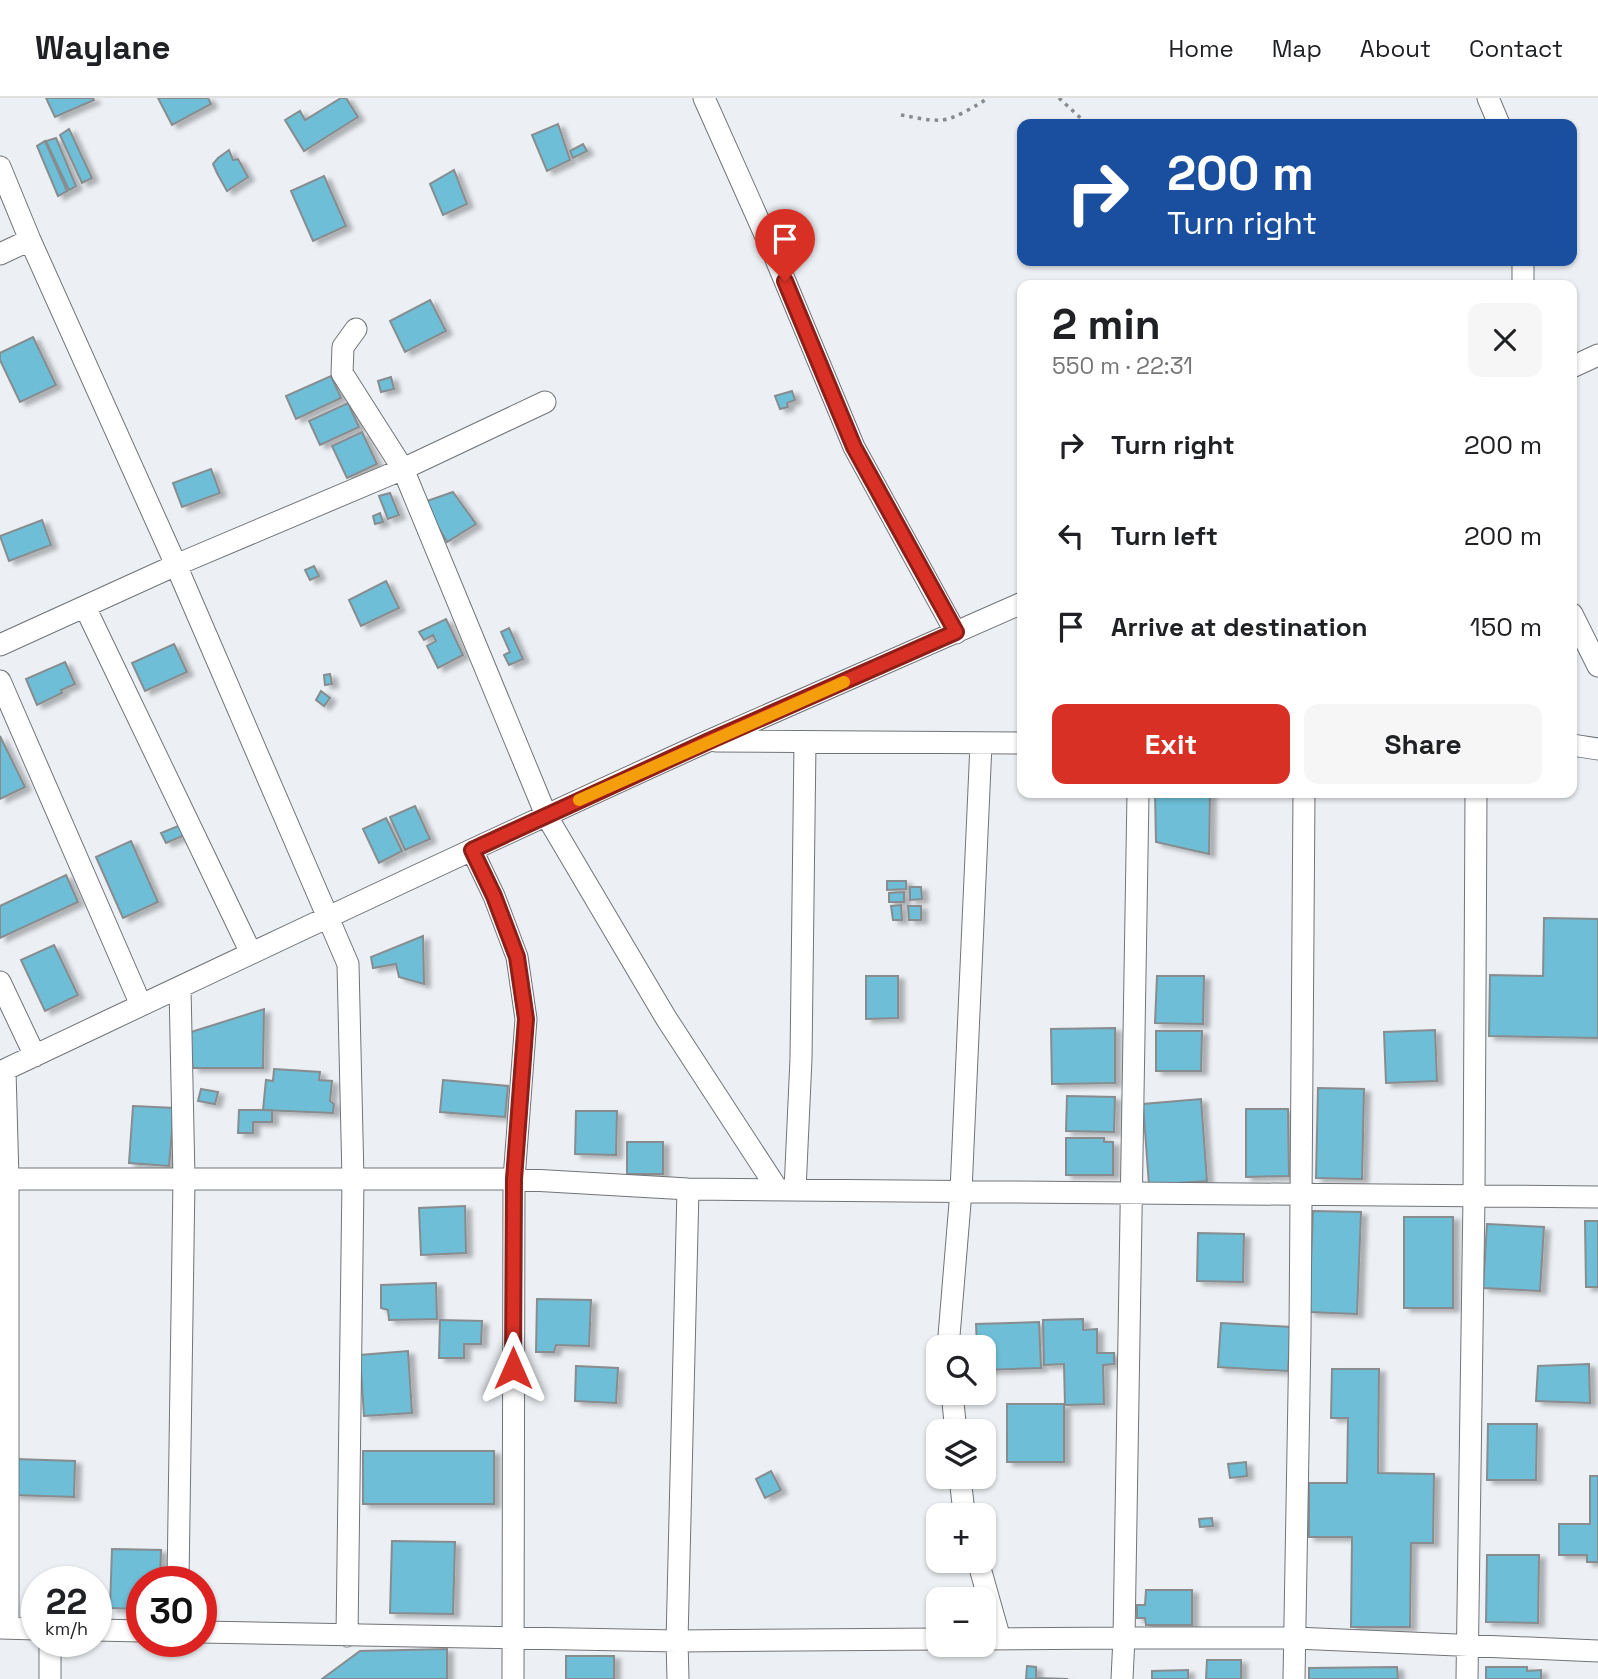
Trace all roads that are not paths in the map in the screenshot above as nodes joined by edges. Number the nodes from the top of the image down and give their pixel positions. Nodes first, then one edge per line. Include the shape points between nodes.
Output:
1 (705, 98) edge
2 (1488, 98) edge
3 (1497, 119) edge
4 (0, 167) edge
5 (30, 240) junction
6 (0, 254) edge
7 (356, 329) dead end
8 (1598, 355) edge
9 (1577, 365) edge
10 (545, 402) dead end
11 (403, 469) junction
12 (176, 565) junction
13 (1017, 605) edge
14 (85, 607) junction
15 (1577, 624) edge
16 (956, 632) junction
17 (0, 645) edge
18 (1598, 666) edge
19 (0, 681) edge
20 (709, 741) junction
21 (806, 742) junction
22 (1017, 743) edge
23 (981, 744) junction
24 (1577, 746) edge
25 (1598, 748) edge
26 (1138, 798) edge
27 (1304, 798) edge
28 (1476, 798) edge
29 (546, 816) junction
30 (472, 850) junction
31 (329, 916) junction
32 (251, 953) junction
33 (0, 982) edge
34 (180, 987) junction
35 (141, 1005) junction
36 (34, 1056) junction
37 (2, 1071) edge
38 (4, 1179) edge
39 (184, 1179) junction
40 (353, 1179) junction
41 (514, 1179) junction
42 (688, 1189) junction
43 (786, 1190) junction
44 (961, 1191) junction
45 (1131, 1193) junction
46 (1301, 1194) junction
47 (1474, 1196) junction
48 (1598, 1197) edge
49 (949, 1335) edge
50 (178, 1566) edge
51 (4, 1628) edge
52 (217, 1632) edge
53 (348, 1636) junction
54 (1124, 1638) junction
55 (1294, 1638) junction
56 (513, 1639) junction
57 (926, 1639) edge
58 (996, 1639) edge
59 (677, 1642) junction
60 (1467, 1646) junction
61 (1598, 1651) edge
62 (50, 1657) edge
63 (50, 1679) edge
64 (513, 1679) edge
65 (678, 1679) edge
66 (1122, 1679) edge
67 (1294, 1679) edge
68 (1467, 1679) edge

1 - 16 street via 854,447
2 - 3 street
4 - 5 street
5 - 6 street
5 - 12 street
7 - 11 street via 343,347 342,373
8 - 9 street
10 - 11 street
11 - 12 street
11 - 29 street
12 - 14 street
12 - 31 street
13 - 16 street
14 - 17 street
14 - 32 street
15 - 18 street
16 - 20 street
19 - 35 street
20 - 21 street
20 - 29 street
21 - 23 street
21 - 43 street via 801,1059
22 - 23 street
23 - 44 street
24 - 25 street
26 - 45 street
27 - 46 street
28 - 47 street
29 - 30 street
29 - 43 street via 666,1018
30 - 31 street
30 - 41 street via 517,957 526,1019
31 - 32 street
31 - 40 street via 348,964
32 - 34 street
33 - 36 street
34 - 35 street
34 - 39 street
35 - 36 street
36 - 37 street
37 - 38 street
38 - 39 street
38 - 51 street
39 - 40 street
39 - 50 street
40 - 41 street
40 - 53 street
41 - 42 street
41 - 56 street
42 - 43 street
42 - 59 street
43 - 44 street
44 - 45 street
44 - 49 street
45 - 46 street
45 - 54 street
46 - 47 street
46 - 55 street
47 - 48 street
47 - 60 street
52 - 53 street
53 - 56 street
54 - 55 street
54 - 58 street
54 - 66 street
55 - 60 street
55 - 67 street
56 - 59 street
56 - 64 street
57 - 59 street
59 - 65 street
60 - 61 street
60 - 68 street
62 - 63 street

